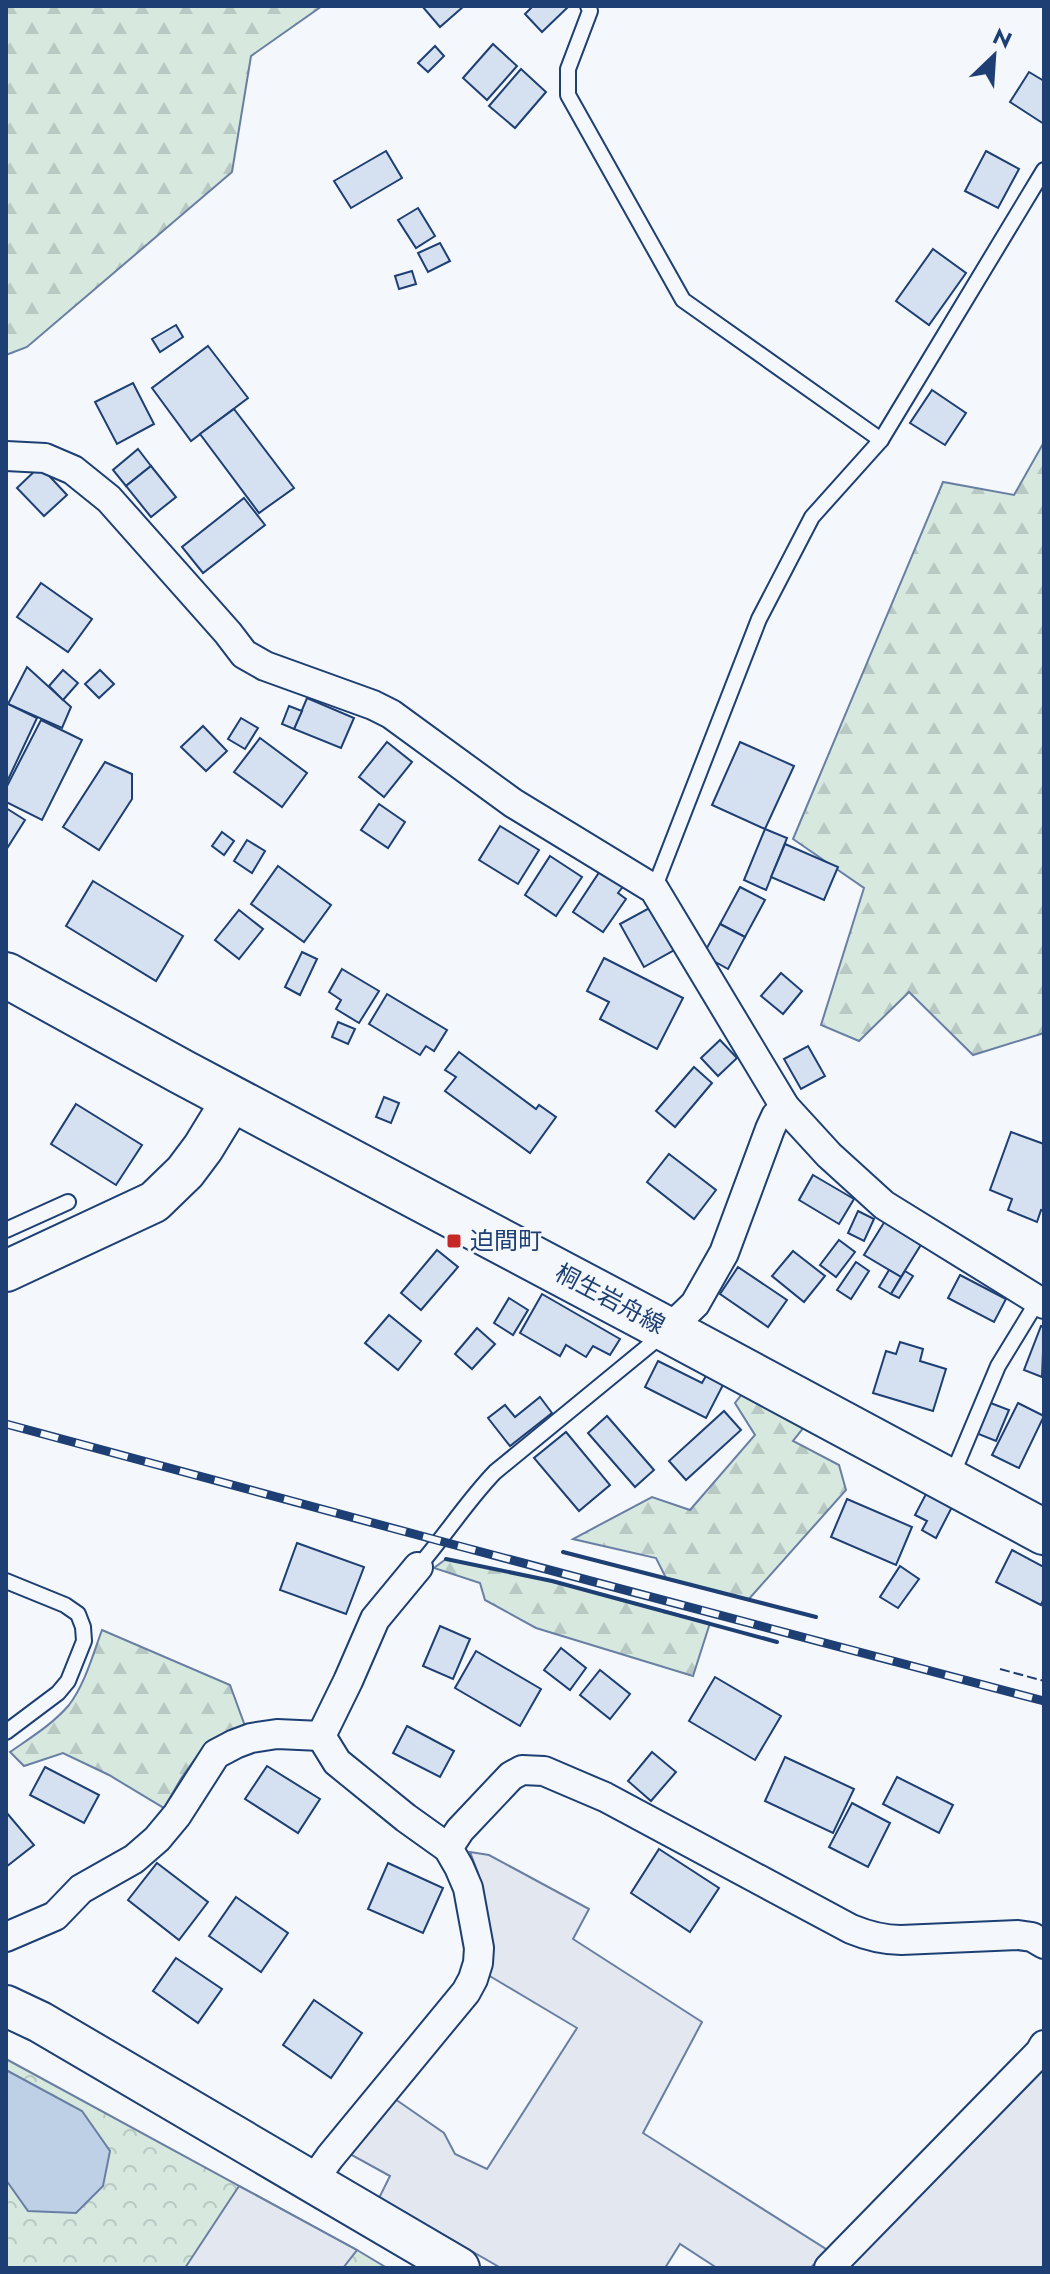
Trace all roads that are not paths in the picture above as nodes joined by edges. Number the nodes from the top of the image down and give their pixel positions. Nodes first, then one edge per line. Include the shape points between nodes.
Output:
1 (588, 6) edge
2 (1044, 170) edge
3 (881, 440) junction
4 (6, 456) edge
5 (654, 889) junction
6 (6, 975) edge
7 (233, 1099) junction
8 (785, 1107) junction
9 (68, 1202) dead end
10 (6, 1230) edge
11 (6, 1271) edge
12 (1040, 1303) edge
13 (668, 1330) junction
14 (950, 1482) junction
15 (1044, 1532) edge
16 (418, 1567) joint
17 (6, 1581) edge
18 (6, 1732) edge
19 (321, 1736) junction
20 (448, 1848) junction
21 (6, 1937) edge
22 (1044, 1944) edge
23 (6, 2006) edge
24 (1044, 2045) edge
25 (313, 2181) junction
26 (459, 2268) edge
27 (829, 2268) edge

1 - 3 lane via 568,69 568,95 683,300
2 - 3 lane
3 - 5 lane via 812,517 759,619
4 - 5 street via 45,458 73,470 109,499 244,654 391,714 513,803
5 - 8 street
6 - 7 main road, 桐生岩舟線
7 - 11 street via 185,1172 154,1202
7 - 13 main road, 桐生岩舟線
8 - 12 street via 884,1205
8 - 13 street via 770,1129 724,1253 695,1304
9 - 10 lane
12 - 14 lane via 998,1366
13 - 14 main road, 桐生岩舟線
13 - 16 lane via 495,1472
14 - 15 main road, 桐生岩舟線
16 - 19 street via 375,1619
17 - 18 lane via 78,1614 84,1641 58,1693
19 - 20 street via 337,1762
19 - 21 street via 251,1738 216,1754 157,1839 134,1859 81,1889 55,1916
20 - 22 street via 511,1776 531,1768 605,1797 869,1936 901,1940 1010,1935
20 - 25 street via 468,1888 479,1948 473,1979
23 - 25 street
24 - 27 street
25 - 26 street

